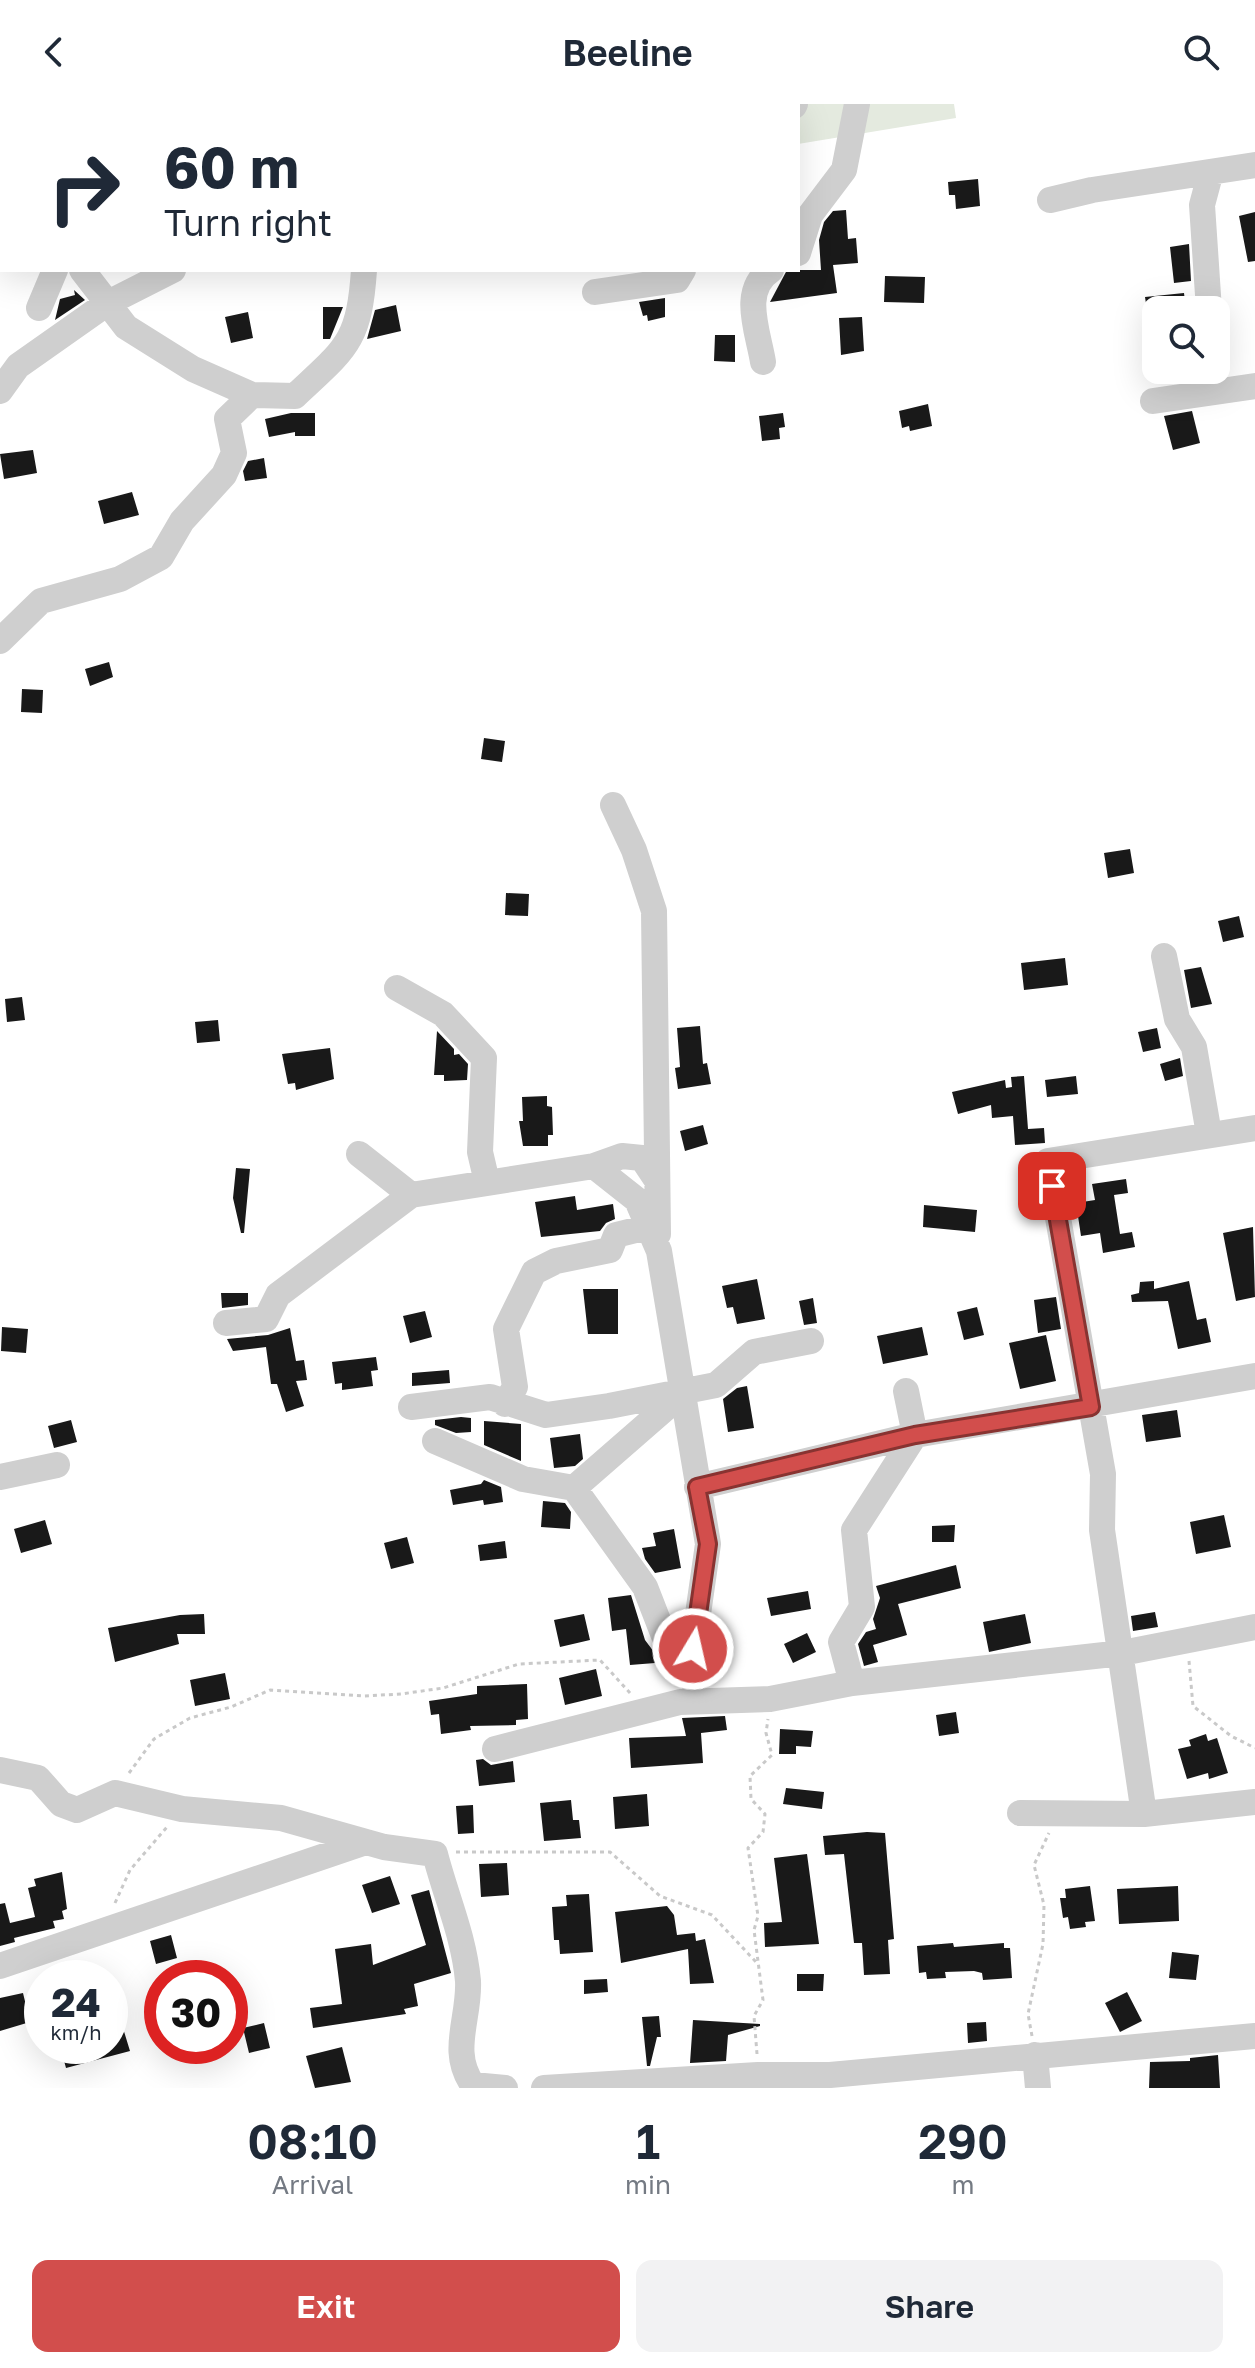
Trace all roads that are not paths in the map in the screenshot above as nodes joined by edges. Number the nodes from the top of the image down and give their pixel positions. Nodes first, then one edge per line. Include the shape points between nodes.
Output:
1 (857, 104) edge
2 (1255, 165) edge
3 (1210, 175) junction
4 (1050, 200) dead end
5 (800, 247) edge
6 (54, 272) edge
7 (83, 272) edge
8 (169, 272) edge
9 (364, 272) edge
10 (682, 272) edge
11 (768, 272) edge
12 (595, 292) dead end
13 (1208, 296) edge
14 (106, 304) junction
15 (39, 308) dead end
16 (763, 362) dead end
17 (1230, 382) edge
18 (1202, 384) edge
19 (1255, 386) edge
20 (0, 391) edge
21 (252, 395) junction
22 (1153, 401) dead end
23 (0, 641) edge
24 (613, 805) dead end
25 (1164, 956) dead end
26 (397, 988) dead end
27 (1255, 1128) edge
28 (1209, 1134) junction
29 (359, 1154) dead end
30 (594, 1166) junction
31 (656, 1179) junction
32 (487, 1182) junction
33 (411, 1195) junction
34 (648, 1227) junction
35 (659, 1251) junction
36 (226, 1323) dead end
37 (811, 1341) dead end
38 (1255, 1376) edge
39 (906, 1391) dead end
40 (683, 1393) junction
41 (505, 1404) junction
42 (411, 1407) dead end
43 (1091, 1407) junction
44 (915, 1435) junction
45 (435, 1441) dead end
46 (57, 1465) dead end
47 (0, 1477) edge
48 (697, 1487) junction
49 (574, 1488) junction
50 (1255, 1627) edge
51 (1122, 1653) junction
52 (690, 1670) junction
53 (852, 1683) junction
54 (699, 1700) junction
55 (495, 1749) dead end
56 (0, 1770) edge
57 (1255, 1802) edge
58 (1020, 1813) dead end
59 (1144, 1814) junction
60 (366, 1842) junction
61 (0, 1966) edge
62 (1255, 2036) edge
63 (1035, 2055) junction
64 (472, 2086) edge
65 (505, 2088) edge
66 (544, 2088) edge
67 (1038, 2088) edge

1 - 5 street via 844,170 810,215
2 - 3 street
3 - 4 street
3 - 13 street via 1202,205
6 - 15 street
7 - 14 street
8 - 14 street
9 - 21 street via 362,308 347,347 295,396
10 - 12 street via 677,280
11 - 16 street via 752,292
14 - 20 street via 18,366
14 - 21 street via 126,327 193,369
17 - 19 street
18 - 22 street
21 - 23 street via 227,419 234,453 224,475 182,521 161,557 120,579 41,601
24 - 31 street via 654,911
25 - 28 street via 1177,1019 1194,1047
26 - 32 street via 443,1014 484,1058 480,1152
27 - 28 street
28 - 43 street via 1048,1161
29 - 33 street
30 - 31 street via 622,1156 642,1158
30 - 32 street
30 - 34 street via 637,1200
31 - 35 street
32 - 33 street
33 - 36 street via 278,1295 266,1319
34 - 35 street
34 - 41 street via 616,1235 610,1250 556,1261 534,1272 506,1329 515,1387
35 - 40 street
37 - 40 street via 754,1352 716,1385
38 - 43 street
39 - 44 street
40 - 41 street via 546,1415
40 - 48 street
40 - 49 street
41 - 42 street via 490,1397
43 - 44 street
43 - 51 street via 1103,1474 1102,1530
44 - 48 street
44 - 53 street via 854,1530 862,1607 841,1642
45 - 49 street via 523,1479
46 - 47 street
48 - 52 street via 708,1544
49 - 52 street via 645,1587 666,1641
50 - 51 street
51 - 53 street
51 - 59 street
52 - 54 street
53 - 54 street via 770,1699
54 - 55 street
56 - 60 street via 38,1778 61,1804 77,1810 115,1793 182,1809 281,1818
57 - 59 street
58 - 59 street
60 - 61 street
60 - 64 street via 435,1854 458,1921 468,1984 459,2055
62 - 63 street
63 - 66 street via 830,2075
63 - 67 street
64 - 65 street

